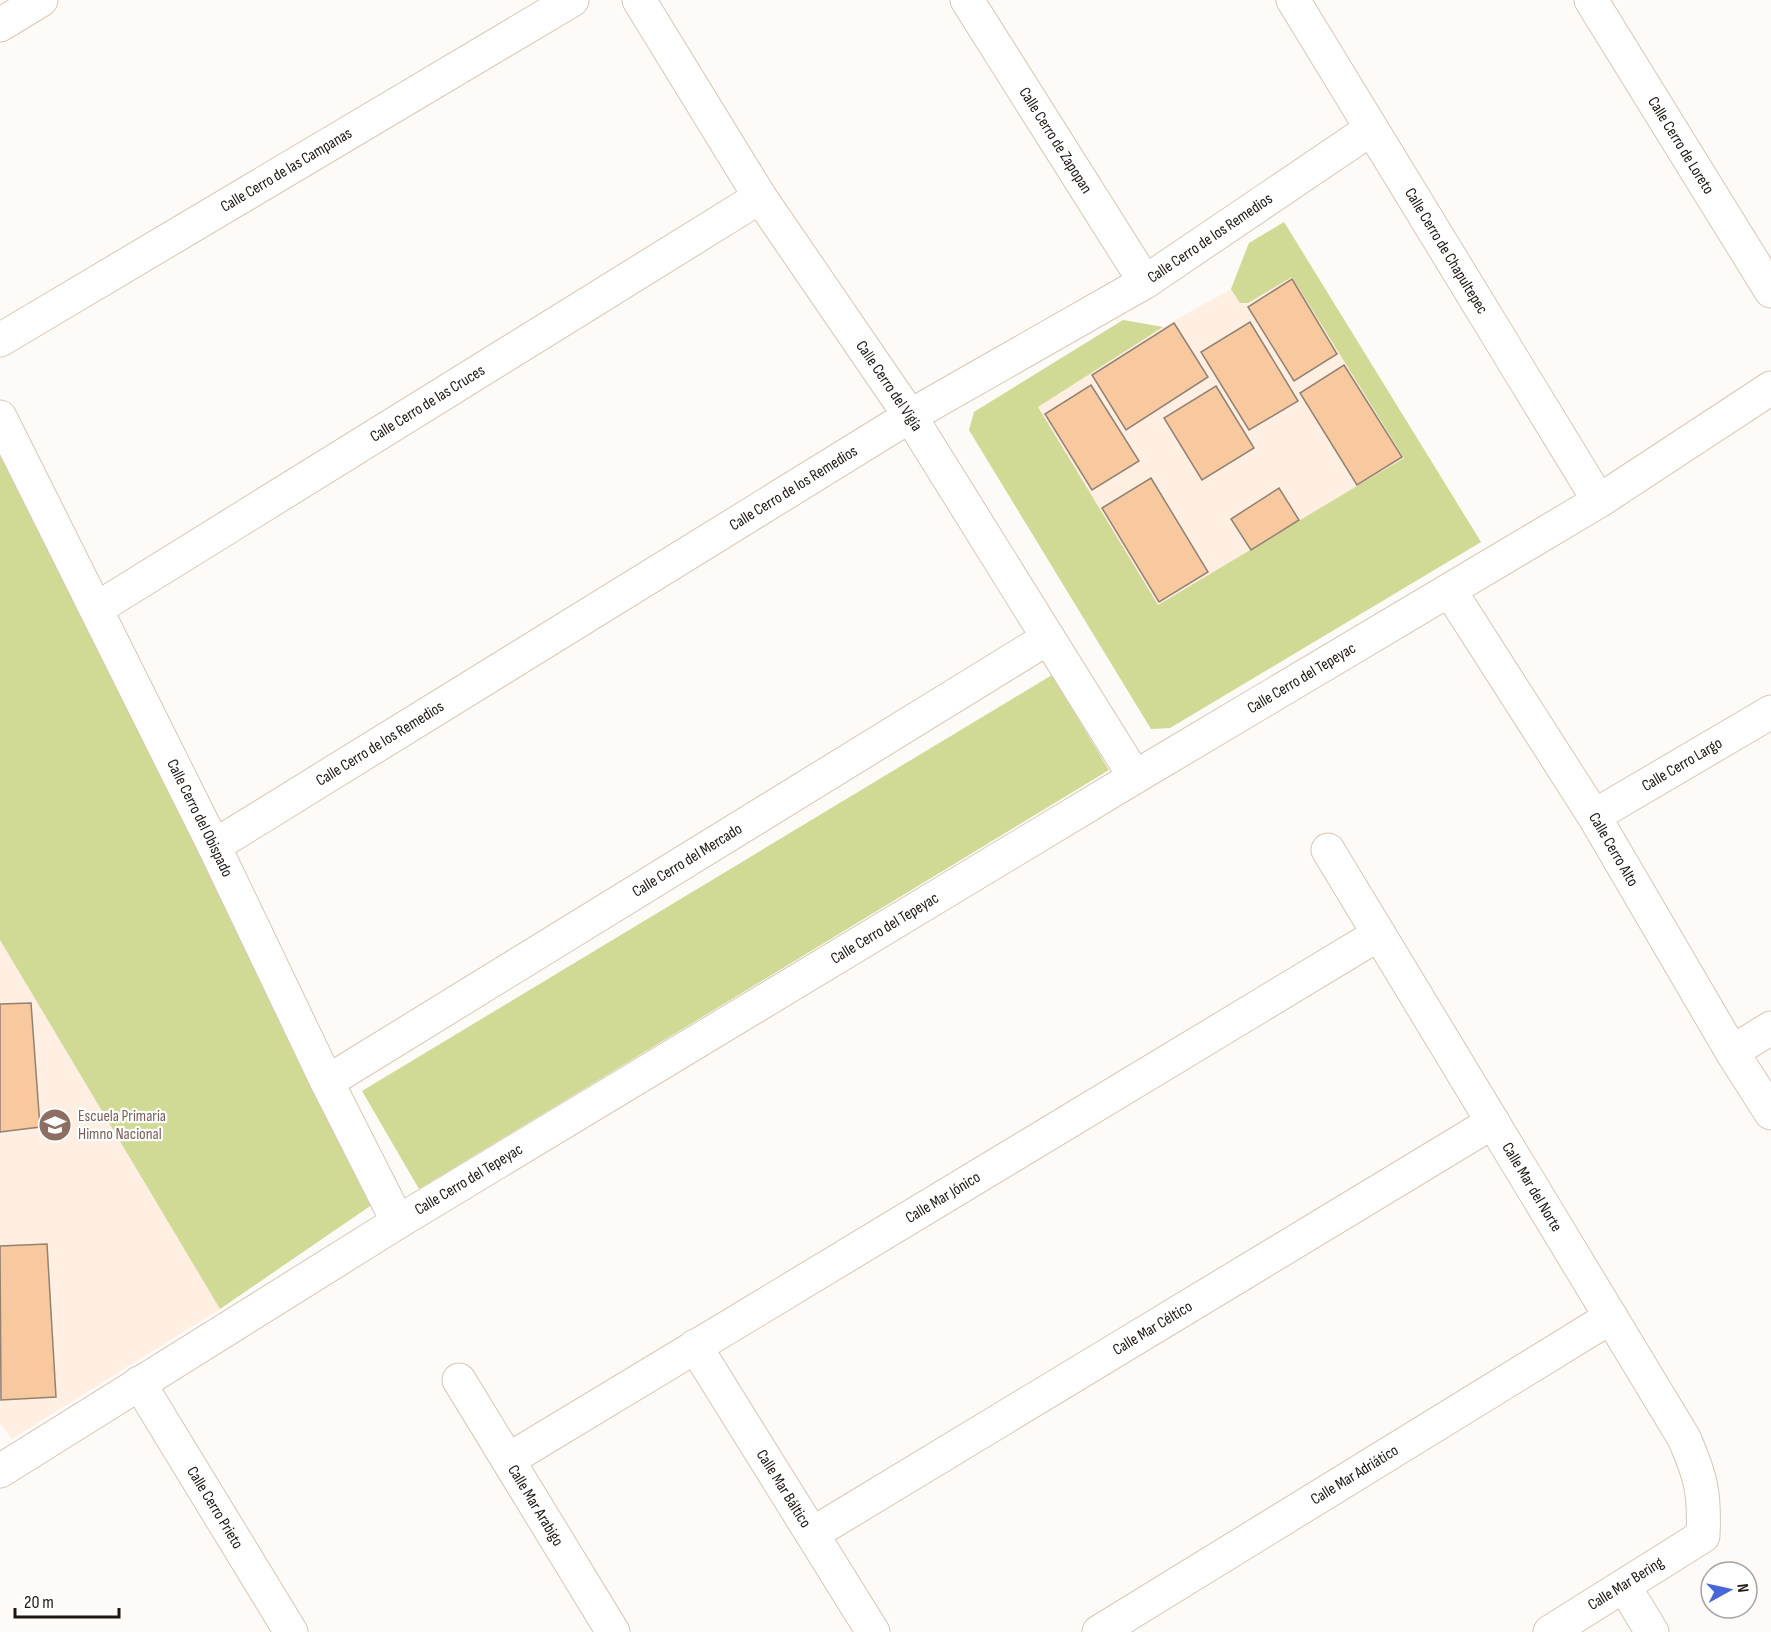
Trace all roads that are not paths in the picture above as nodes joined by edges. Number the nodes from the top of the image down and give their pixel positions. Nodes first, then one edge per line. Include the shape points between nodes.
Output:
1 (41, 0) edge
2 (572, 0) edge
3 (639, 0) edge
4 (967, 0) edge
5 (1293, 0) edge
6 (1591, 0) edge
7 (0, 25) edge
8 (1371, 129) junction
9 (760, 197) junction
10 (1145, 282) junction
11 (1771, 291) edge
12 (0, 340) edge
13 (1771, 388) edge
14 (910, 416) junction
15 (0, 417) edge
16 (1599, 501) junction
17 (1450, 591) junction
18 (96, 609) junction
19 (1048, 638) junction
20 (1771, 712) edge
21 (1135, 777) junction
22 (1594, 816) junction
23 (214, 846) junction
24 (1328, 850) dead end
25 (1379, 934) junction
26 (1771, 1028) edge
27 (1732, 1052) junction
28 (327, 1082) junction
29 (1771, 1113) edge
30 (1493, 1122) junction
31 (398, 1222) junction
32 (1611, 1317) junction
33 (695, 1346) junction
34 (459, 1380) dead end
35 (139, 1383) junction
36 (508, 1460) junction
37 (0, 1471) edge
38 (812, 1534) junction
39 (1703, 1536) joint
40 (1624, 1586) junction
41 (1140, 1621) edge
42 (291, 1632) edge
43 (613, 1632) edge
44 (873, 1632) edge
45 (1099, 1632) edge
46 (1550, 1632) edge
47 (1652, 1632) edge

1 - 7 street
2 - 12 street, Calle Cerro de las Campanas
3 - 9 street, Calle Cerro del Vigía
4 - 10 street, Calle Cerro de Zapopan
5 - 8 street, Calle Cerro de Chapultepec
6 - 11 street, Calle Cerro de Loreto
8 - 10 street, Calle Cerro de los Remedios
8 - 16 street, Calle Cerro de Chapultepec
9 - 14 street, Calle Cerro del Vigía
9 - 18 street, Calle Cerro de las Cruces
10 - 14 street, Calle Cerro de los Remedios
13 - 16 street, Calle Cerro del Tepeyac
14 - 19 street, Calle Cerro del Vigía
14 - 23 street, Calle Cerro de los Remedios
15 - 18 street, Calle Cerro del Obispado
16 - 17 street, Calle Cerro del Tepeyac
17 - 21 street, Calle Cerro del Tepeyac
17 - 22 street, Calle Cerro Alto
18 - 23 street, Calle Cerro del Obispado
19 - 21 street, Calle Cerro del Vigía
19 - 28 street, Calle Cerro del Mercado
20 - 22 street, Calle Cerro Largo
21 - 31 street, Calle Cerro del Tepeyac
22 - 27 street, Calle Cerro Alto
23 - 28 street, Calle Cerro del Obispado
24 - 25 street, Calle Mar del Norte
25 - 30 street, Calle Mar del Norte
25 - 33 street, Calle Mar Jónico
26 - 27 street
27 - 29 street, Calle Cerro Alto
28 - 31 street, Calle Cerro del Obispado
30 - 32 street, Calle Mar del Norte
30 - 38 street, Calle Mar Céltico
31 - 35 street, Calle Cerro del Tepeyac
32 - 39 street, Calle Mar del Norte via 1684,1438 1702,1484
32 - 41 street, Calle Mar Adriático
33 - 36 street, Calle Mar Jónico
33 - 38 street, Calle Mar Báltico
34 - 36 street, Calle Mar Arabigo
35 - 37 street, Calle Cerro del Tepeyac
35 - 42 street, Calle Cerro Prieto
36 - 43 street, Calle Mar Arabigo
38 - 44 street, Calle Mar Báltico
39 - 40 street, Calle Mar Bering
40 - 46 street, Calle Mar Bering
40 - 47 street
41 - 45 street, Calle Mar Adriático

